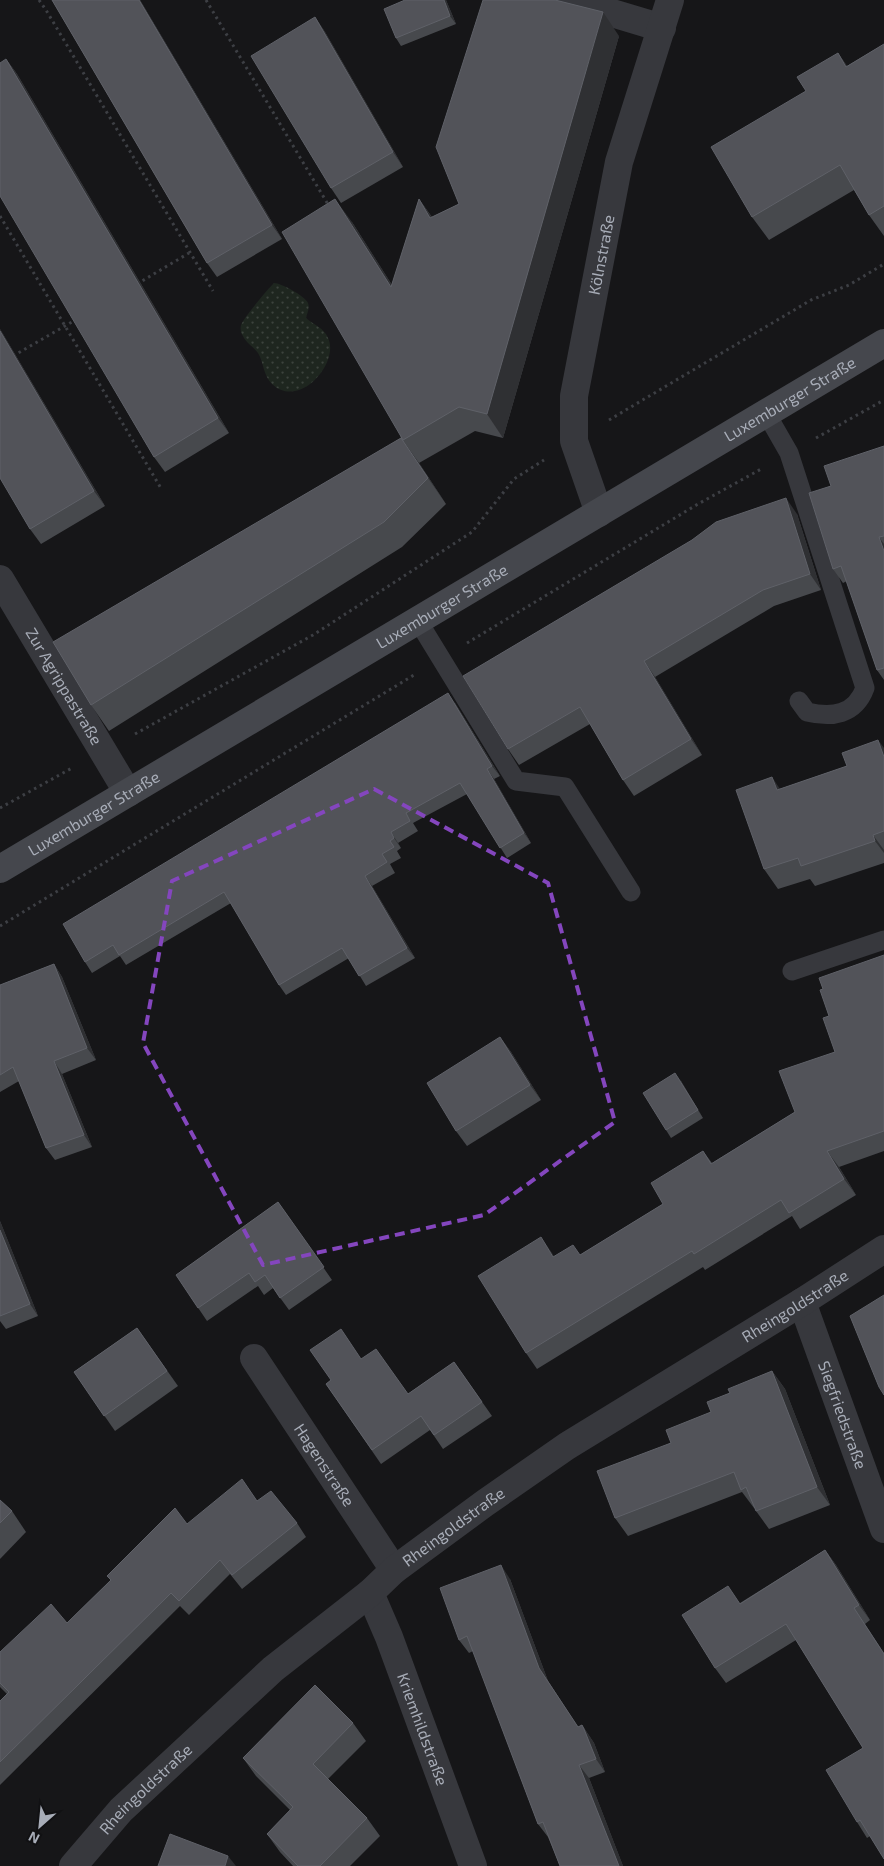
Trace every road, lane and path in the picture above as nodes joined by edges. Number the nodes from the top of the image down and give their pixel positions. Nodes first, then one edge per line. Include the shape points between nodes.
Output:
1 (39, 0) edge
2 (206, 0) edge
3 (568, 0) edge
4 (670, 0) edge
5 (662, 28) junction
6 (330, 207) edge
7 (0, 216) edge
8 (190, 253) junction
9 (884, 264) edge
10 (132, 287) edge
11 (213, 291) dead end
12 (82, 316) edge
13 (65, 326) junction
14 (884, 343) edge
15 (8, 359) edge
16 (766, 413) junction
17 (574, 441) junction
18 (162, 490) dead end
19 (599, 513) junction
20 (0, 579) edge
21 (418, 620) junction
22 (799, 701) dead end
23 (103, 751) junction
24 (128, 793) junction
25 (0, 808) edge
26 (0, 869) edge
27 (632, 892) dead end
28 (884, 940) edge
29 (792, 971) dead end
30 (884, 1249) edge
31 (802, 1302) junction
32 (254, 1358) dead end
33 (884, 1529) edge
34 (394, 1570) junction
35 (370, 1593) junction
36 (73, 1866) edge
37 (473, 1866) edge

1 - 8 path
2 - 6 path
3 - 5 street
4 - 5 street, Kölnstraße
5 - 17 street, Kölnstraße via 619,162 574,396
7 - 13 path
8 - 10 path
8 - 11 path
9 - 17 path via 849,285 811,300
12 - 13 path
13 - 15 path
13 - 18 path
14 - 16 street, Luxemburger Straße
16 - 19 street, Luxemburger Straße
16 - 22 lane via 789,453 865,688 861,699 851,709 822,716 807,712
17 - 19 street, Kölnstraße
17 - 23 path via 514,479 472,532 313,635
19 - 21 street, Luxemburger Straße
20 - 23 street, Zur Agrippastraße
21 - 24 street, Luxemburger Straße
21 - 27 lane via 516,781 565,787
23 - 24 street, Zur Agrippastraße
23 - 25 path
24 - 26 street, Luxemburger Straße
28 - 29 lane
30 - 31 street, Rheingoldstraße
31 - 33 street, Siegfriedstraße
31 - 34 street, Rheingoldstraße via 567,1446
32 - 34 street, Hagenstraße
34 - 35 street, Rheingoldstraße
35 - 36 street, Rheingoldstraße via 273,1669 121,1810
35 - 37 street, Kriemhildstraße

